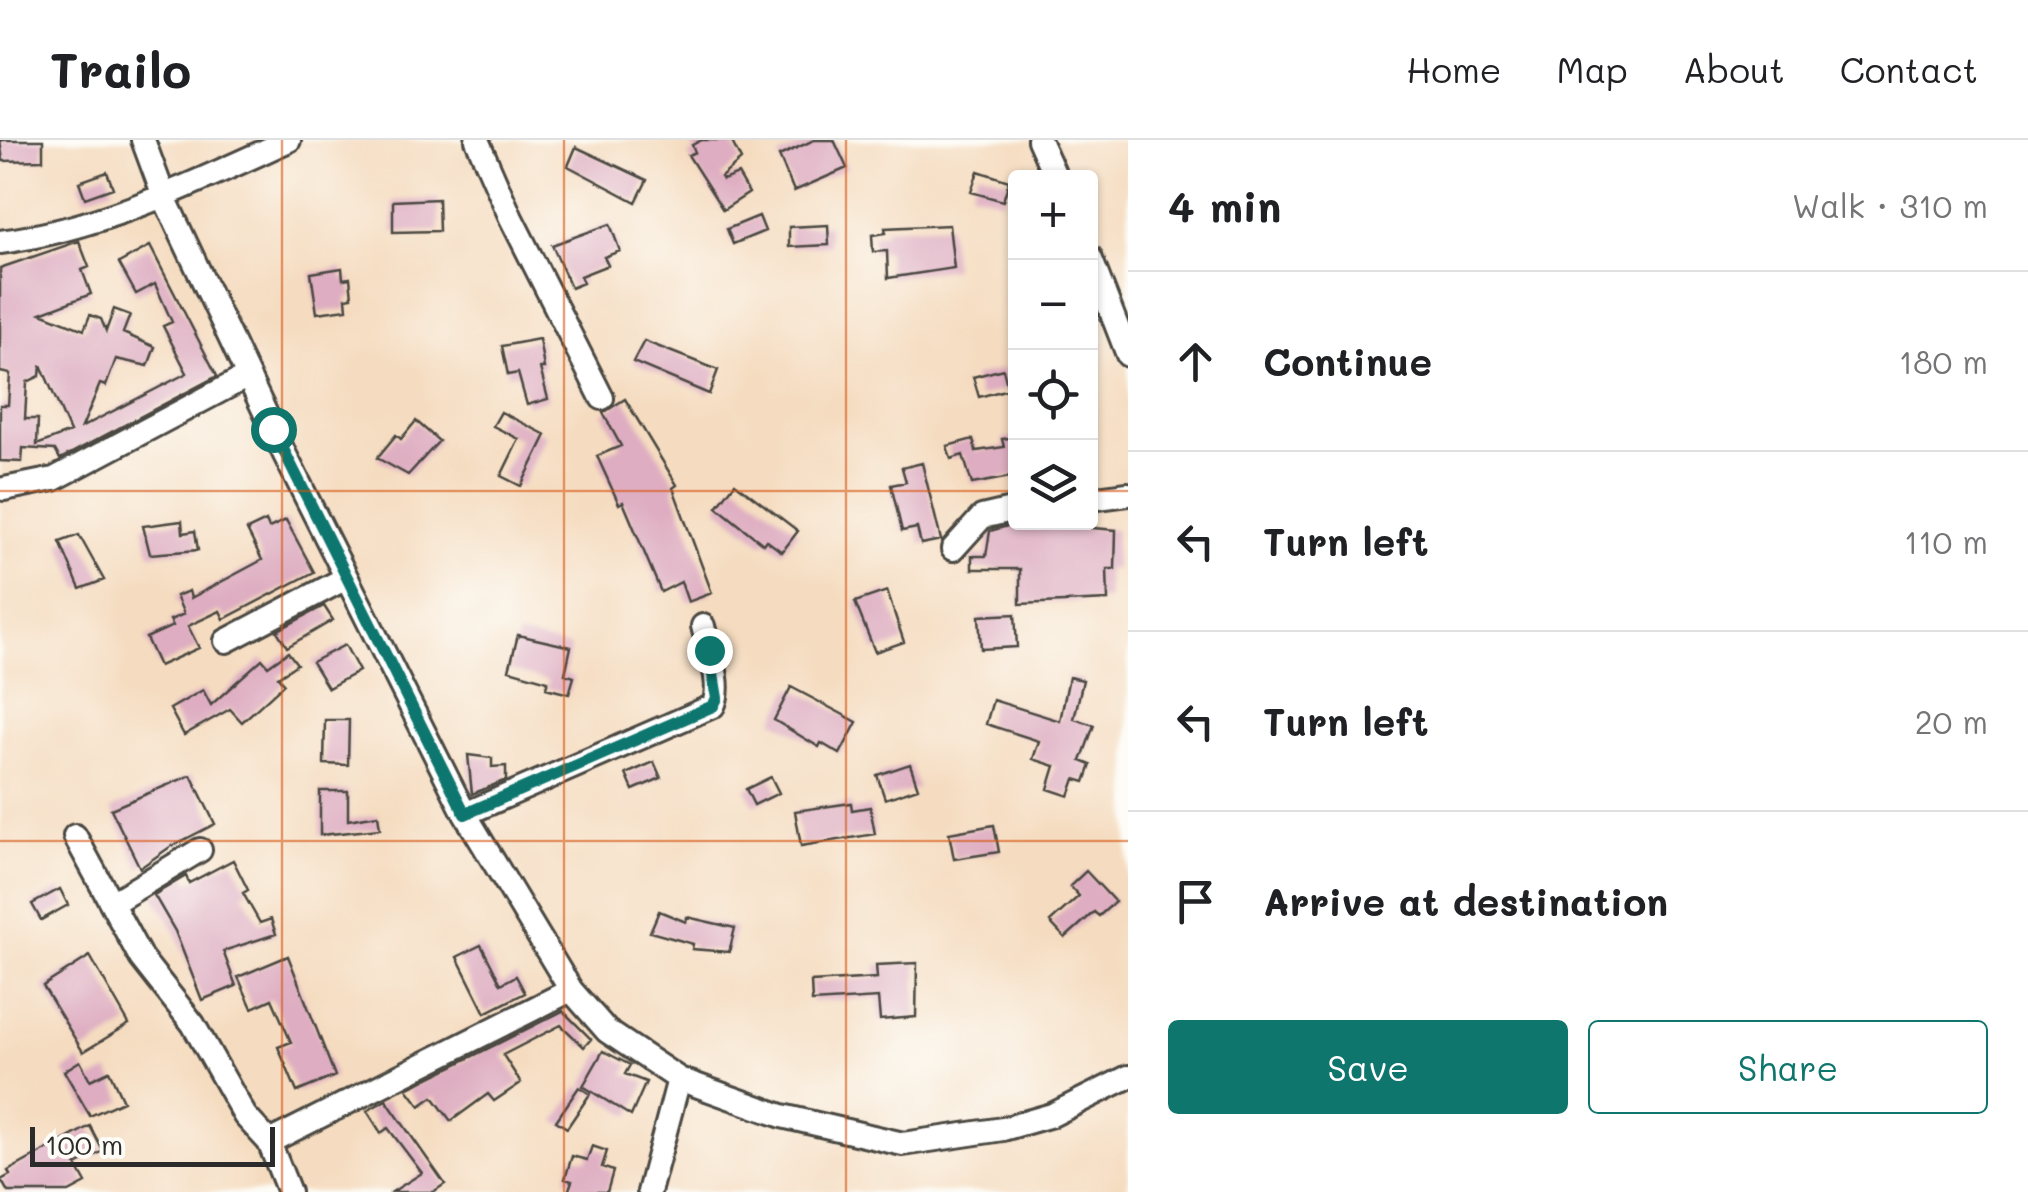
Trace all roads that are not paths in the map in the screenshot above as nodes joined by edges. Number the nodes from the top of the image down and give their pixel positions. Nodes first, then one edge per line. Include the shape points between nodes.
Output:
1 (143, 140) edge
2 (288, 140) edge
3 (477, 140) edge
4 (1039, 140) edge
5 (1052, 170) edge
6 (164, 196) junction
7 (0, 242) edge
8 (1092, 260) edge
9 (1122, 316) edge
10 (1128, 355) edge
11 (248, 376) junction
12 (602, 398) dead end
13 (4, 489) dead end
14 (1128, 494) edge
15 (1098, 498) edge
16 (1008, 511) edge
17 (953, 549) dead end
18 (346, 578) junction
19 (703, 626) dead end
20 (226, 641) dead end
21 (465, 814) junction
22 (75, 836) dead end
23 (200, 850) dead end
24 (112, 903) junction
25 (572, 990) junction
26 (1128, 1077) edge
27 (679, 1080) junction
28 (269, 1142) junction
29 (290, 1192) edge
30 (650, 1192) edge

1 - 6 street
2 - 6 street
3 - 12 street
4 - 5 street
6 - 7 street via 44,236
6 - 11 street
8 - 9 street
9 - 10 street
11 - 13 street via 54,479
11 - 18 street
14 - 15 street
16 - 17 street via 982,517
18 - 20 street
18 - 21 street
19 - 21 street via 713,706
21 - 25 street
22 - 24 street
23 - 24 street
24 - 28 street via 150,972 193,1024 245,1116
25 - 27 street via 606,1031
25 - 28 street
26 - 27 street via 1052,1115 903,1144 782,1116
27 - 30 street
28 - 29 street

